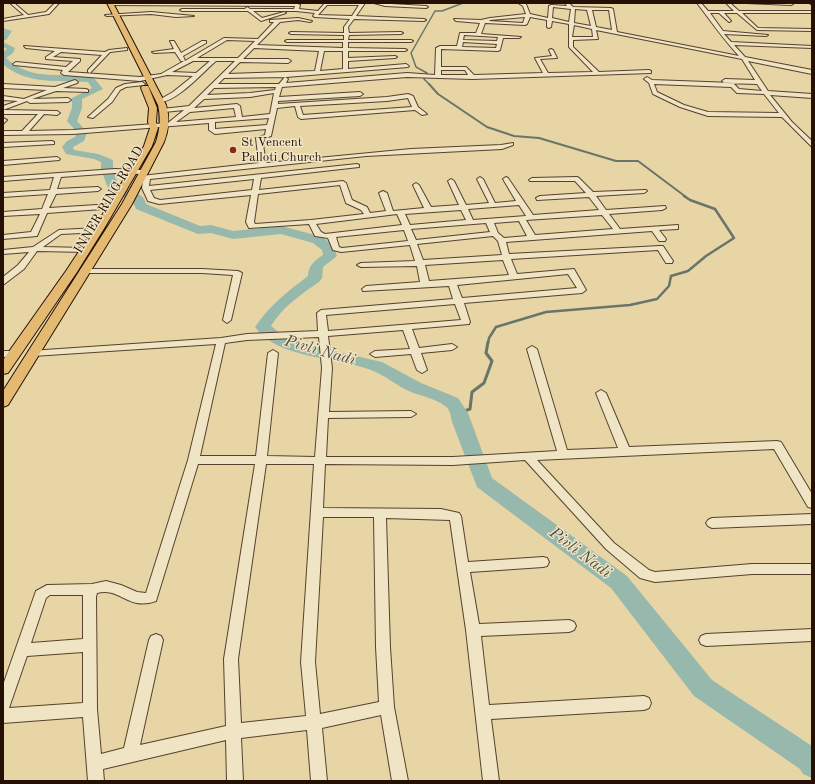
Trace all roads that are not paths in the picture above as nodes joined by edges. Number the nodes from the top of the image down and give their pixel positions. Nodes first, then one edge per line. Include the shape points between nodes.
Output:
1 (12, 3) edge
2 (57, 3) edge
3 (327, 3) edge
4 (376, 3) edge
5 (520, 3) edge
6 (699, 3) edge
7 (728, 3) edge
8 (748, 3) edge
9 (110, 4) edge
10 (173, 4) edge
11 (242, 4) edge
12 (286, 4) edge
13 (298, 4) edge
14 (362, 4) edge
15 (790, 4) edge
16 (409, 6) junction
17 (103, 7) dead end
18 (426, 7) dead end
19 (571, 7) edge
20 (589, 8) junction
21 (221, 9) junction
22 (248, 9) junction
23 (182, 10) dead end
24 (294, 10) junction
25 (383, 12) junction
26 (707, 12) junction
27 (720, 12) junction
28 (739, 12) junction
29 (801, 12) junction
30 (812, 12) edge
31 (116, 14) junction
32 (317, 14) junction
33 (107, 15) junction
34 (218, 15) junction
35 (256, 15) junction
36 (528, 15) junction
37 (27, 16) junction
38 (353, 17) junction
39 (745, 17) junction
40 (266, 19) junction
41 (550, 19) junction
42 (3, 20) edge
43 (402, 20) junction
44 (424, 20) dead end
45 (456, 20) dead end
46 (278, 21) junction
47 (729, 21) dead end
48 (311, 22) junction
49 (319, 22) dead end
50 (483, 22) junction
51 (750, 23) junction
52 (758, 23) dead end
53 (291, 24) junction
54 (341, 24) dead end
55 (348, 24) junction
56 (570, 24) junction
57 (549, 27) dead end
58 (474, 28) dead end
59 (480, 28) junction
60 (488, 28) dead end
61 (374, 29) junction
62 (593, 29) junction
63 (770, 30) junction
64 (793, 30) junction
65 (812, 30) edge
66 (612, 32) junction
67 (722, 32) junction
68 (291, 33) junction
69 (301, 33) junction
70 (347, 34) junction
71 (478, 35) junction
72 (502, 36) junction
73 (798, 36) dead end
74 (519, 37) dead end
75 (570, 39) junction
76 (778, 39) dead end
77 (260, 40) junction
78 (287, 41) junction
79 (411, 41) dead end
80 (460, 41) junction
81 (803, 41) dead end
82 (172, 42) dead end
83 (204, 42) dead end
84 (346, 42) junction
85 (499, 43) junction
86 (730, 43) junction
87 (253, 46) junction
88 (786, 46) junction
89 (26, 47) dead end
90 (280, 47) junction
91 (458, 48) junction
92 (125, 49) junction
93 (294, 49) junction
94 (322, 49) junction
95 (345, 49) junction
96 (371, 49) junction
97 (811, 49) edge
98 (60, 50) junction
99 (176, 50) junction
100 (405, 50) dead end
101 (552, 50) dead end
102 (154, 52) dead end
103 (106, 54) junction
104 (181, 56) junction
105 (371, 58) junction
106 (396, 58) dead end
107 (743, 58) junction
108 (192, 59) junction
109 (78, 60) junction
110 (214, 60) junction
111 (345, 60) junction
112 (85, 61) dead end
113 (91, 61) dead end
114 (239, 61) junction
115 (98, 62) junction
116 (186, 63) junction
117 (287, 63) junction
118 (16, 64) dead end
119 (406, 66) dead end
120 (48, 67) junction
121 (232, 67) junction
122 (240, 67) dead end
123 (263, 67) dead end
124 (438, 68) junction
125 (67, 69) junction
126 (90, 71) dead end
127 (346, 71) junction
128 (635, 72) junction
129 (649, 72) dead end
130 (812, 72) edge
131 (165, 73) junction
132 (317, 73) junction
133 (597, 73) junction
134 (35, 74) dead end
135 (546, 74) junction
136 (196, 75) junction
137 (286, 75) junction
138 (224, 76) junction
139 (438, 76) junction
140 (473, 77) junction
141 (149, 78) junction
142 (141, 81) junction
143 (75, 82) dead end
144 (651, 82) junction
145 (759, 82) junction
146 (21, 83) dead end
147 (698, 84) junction
148 (3, 86) edge
149 (214, 86) junction
150 (14, 87) junction
151 (280, 87) junction
152 (57, 89) junction
153 (86, 91) dead end
154 (766, 93) junction
155 (360, 94) dead end
156 (812, 96) edge
157 (202, 97) junction
158 (3, 98) edge
159 (276, 99) junction
160 (26, 100) junction
161 (68, 100) dead end
162 (161, 101) junction
163 (297, 105) junction
164 (274, 106) junction
165 (3, 108) edge
166 (416, 108) junction
167 (190, 109) junction
168 (164, 110) junction
169 (3, 112) edge
170 (42, 112) junction
171 (57, 113) dead end
172 (424, 114) dead end
173 (784, 115) junction
174 (272, 116) junction
175 (91, 117) dead end
176 (301, 117) junction
177 (239, 118) junction
178 (212, 120) junction
179 (168, 124) junction
180 (299, 124) dead end
181 (153, 125) junction
182 (270, 126) junction
183 (3, 133) edge
184 (24, 133) junction
185 (52, 144) dead end
186 (511, 144) dead end
187 (3, 145) edge
188 (812, 145) edge
189 (57, 159) dead end
190 (263, 160) junction
191 (3, 163) edge
192 (357, 166) dead end
193 (58, 175) junction
194 (141, 175) junction
195 (258, 176) junction
196 (3, 179) edge
197 (480, 179) dead end
198 (506, 179) dead end
199 (532, 180) dead end
200 (451, 181) dead end
201 (416, 185) dead end
202 (145, 188) junction
203 (98, 189) dead end
204 (644, 191) dead end
205 (53, 192) junction
206 (254, 192) junction
207 (383, 192) dead end
208 (591, 194) junction
209 (3, 195) edge
210 (540, 198) dead end
211 (119, 203) junction
212 (521, 203) junction
213 (494, 205) junction
214 (463, 208) junction
215 (662, 208) dead end
216 (44, 210) junction
217 (429, 210) junction
218 (400, 212) junction
219 (605, 212) junction
220 (391, 213) junction
221 (3, 214) edge
222 (368, 215) junction
223 (530, 217) junction
224 (521, 218) junction
225 (489, 221) junction
226 (312, 222) junction
227 (470, 222) junction
228 (407, 227) junction
229 (675, 227) dead end
230 (654, 229) junction
231 (98, 230) junction
232 (618, 231) junction
233 (59, 232) junction
234 (34, 234) junction
235 (331, 235) junction
236 (3, 237) edge
237 (499, 237) junction
238 (532, 237) junction
239 (662, 239) dead end
240 (414, 243) junction
241 (35, 249) junction
242 (85, 250) junction
243 (3, 252) edge
244 (506, 257) junction
245 (669, 261) dead end
246 (420, 263) junction
247 (361, 265) dead end
248 (84, 271) junction
249 (7, 274) edge
250 (514, 276) junction
251 (3, 282) edge
252 (452, 283) junction
253 (425, 284) junction
254 (366, 289) dead end
255 (458, 301) junction
256 (227, 320) dead end
257 (407, 327) junction
258 (324, 334) junction
259 (221, 341) junction
260 (452, 347) dead end
261 (532, 349) dead end
262 (415, 351) junction
263 (33, 353) junction
264 (273, 353) dead end
265 (8, 354) edge
266 (375, 354) dead end
267 (3, 370) edge
268 (422, 370) dead end
269 (601, 393) dead end
270 (3, 402) edge
271 (411, 414) dead end
272 (324, 415) junction
273 (625, 451) junction
274 (563, 454) junction
275 (527, 456) junction
276 (194, 460) junction
277 (260, 460) junction
278 (320, 461) junction
279 (812, 504) edge
280 (317, 512) junction
281 (380, 514) junction
282 (812, 519) edge
283 (712, 523) dead end
284 (543, 562) dead end
285 (464, 567) junction
286 (812, 569) edge
287 (92, 589) junction
288 (569, 626) dead end
289 (473, 630) junction
290 (812, 635) edge
291 (156, 640) dead end
292 (706, 640) dead end
293 (89, 645) junction
294 (23, 650) junction
295 (644, 703) dead end
296 (3, 706) edge
297 (388, 708) junction
298 (90, 709) junction
299 (483, 712) junction
300 (3, 716) edge
301 (315, 722) junction
302 (234, 731) junction
303 (130, 755) junction
304 (94, 763) junction
305 (96, 781) edge
306 (235, 781) edge
307 (319, 781) edge
308 (400, 781) edge
309 (491, 781) edge

1 - 37 street
2 - 37 street via 47,13
3 - 14 street
3 - 32 street
4 - 25 street
5 - 36 street via 525,5
6 - 26 street
7 - 28 street
8 - 15 street
9 - 10 street
9 - 31 highway, INNER RING ROAD
10 - 11 street
11 - 12 street
11 - 22 street
12 - 13 street
13 - 24 street
14 - 38 street
15 - 29 street
16 - 18 street
16 - 25 street
16 - 43 street
17 - 33 highway, INNER RING ROAD
19 - 20 street
19 - 41 street via 551,6
19 - 56 street
20 - 62 street
20 - 66 street via 611,8 615,32
21 - 22 street
21 - 23 street
21 - 34 street
22 - 24 street
22 - 35 street
24 - 32 street
24 - 40 street
25 - 38 street
25 - 43 street
25 - 61 street
26 - 27 street
26 - 67 street
27 - 28 street
27 - 47 street
28 - 29 street
28 - 39 street
29 - 30 street
29 - 39 street via 808,17
31 - 33 street
31 - 34 street
31 - 141 highway, INNER RING ROAD
32 - 38 street
32 - 48 street
33 - 92 highway, INNER RING ROAD
34 - 35 street
35 - 40 street via 261,20
36 - 41 street
36 - 50 street
36 - 50 street via 525,24
37 - 42 street
38 - 55 street
39 - 51 street
40 - 46 street
41 - 56 street
41 - 57 street
43 - 44 street
43 - 61 street via 398,33
45 - 50 street
46 - 53 street
46 - 77 street
48 - 49 street
48 - 53 street
48 - 69 street
50 - 59 street
51 - 52 street
51 - 63 street via 757,29
53 - 68 street
54 - 55 street
55 - 70 street
56 - 62 street
56 - 75 street
58 - 59 street
59 - 60 street
59 - 71 street
61 - 70 street
62 - 66 street
62 - 75 street via 596,38
63 - 64 street
63 - 67 street via 774,35
64 - 65 street
64 - 73 street
66 - 107 street
67 - 86 street
68 - 69 street
68 - 78 street
69 - 70 street
70 - 84 street
71 - 72 street
71 - 80 street via 462,34
72 - 74 street
72 - 85 street
75 - 133 street via 571,47
76 - 88 street
77 - 87 street
77 - 108 street via 226,39
78 - 84 street
78 - 90 street
79 - 84 street
80 - 85 street
80 - 91 street
81 - 97 street
82 - 99 street
83 - 104 street
84 - 95 street
85 - 91 street via 498,50
86 - 88 street
86 - 107 street
87 - 90 street
87 - 114 street
88 - 97 street
89 - 98 street
90 - 93 street
91 - 124 street via 438,49
92 - 103 street
92 - 142 highway, INNER RING ROAD
93 - 94 street
93 - 117 street
94 - 95 street
94 - 132 street
95 - 96 street
95 - 111 street
96 - 100 street
96 - 105 street
98 - 103 street
98 - 109 street via 48,58
99 - 102 street
99 - 104 street
101 - 135 street via 555,57 537,58
103 - 115 street
104 - 108 street
104 - 116 street
105 - 106 street
105 - 111 street
107 - 130 street
107 - 145 street
108 - 110 street
108 - 116 street
109 - 112 street
109 - 125 street
110 - 114 street
110 - 136 street
111 - 127 street
113 - 115 street
114 - 117 street
114 - 121 street
115 - 126 street
116 - 131 street
117 - 123 street
117 - 137 street
118 - 120 street
119 - 127 street
120 - 125 street
120 - 134 street
121 - 122 street
121 - 138 street
124 - 139 street
124 - 140 street via 466,69
125 - 142 street via 64,74
127 - 132 street
128 - 129 street
128 - 133 street
128 - 144 street
131 - 136 street
131 - 141 street
132 - 137 street
133 - 135 street
135 - 140 street
136 - 162 street via 177,93
137 - 138 street
137 - 151 street
138 - 149 street
139 - 140 street
139 - 151 street via 407,75
141 - 142 street
141 - 162 highway, INNER RING ROAD
142 - 175 street via 118,89
142 - 181 highway, INNER RING ROAD via 153,108
143 - 152 street
144 - 147 street
144 - 173 street via 655,93 682,106 708,114
145 - 147 street via 698,80
145 - 154 street
146 - 150 street
147 - 154 street via 733,85 737,91
148 - 150 street
149 - 151 street
149 - 157 street
150 - 152 street
151 - 157 street via 250,95
151 - 159 street
152 - 153 street
152 - 160 street
154 - 156 street
154 - 173 street
155 - 159 street
157 - 167 street
158 - 160 street
159 - 164 street
160 - 161 street
160 - 165 street
162 - 168 highway, INNER RING ROAD
163 - 164 street
163 - 166 street via 408,96
163 - 176 street
164 - 174 street
166 - 172 street
166 - 176 street
167 - 168 street
167 - 177 street via 237,106
167 - 179 street
168 - 179 highway, INNER RING ROAD
169 - 170 street
170 - 171 street
170 - 184 street
173 - 188 street
174 - 177 street
174 - 182 street
176 - 180 street
177 - 178 street
178 - 179 street
178 - 182 street via 212,130 215,132
179 - 181 street
179 - 194 highway, INNER RING ROAD
181 - 184 street via 73,132
181 - 194 highway, INNER RING ROAD
182 - 190 street via 268,136 259,138
183 - 184 street
185 - 187 street
186 - 190 street
189 - 191 street
190 - 194 street
192 - 195 street
193 - 194 street via 115,172
193 - 196 street
193 - 205 street
194 - 202 street
194 - 211 highway, INNER RING ROAD via 135,189
194 - 211 highway, INNER RING ROAD via 124,187
195 - 202 street
195 - 206 street
197 - 213 street
198 - 212 street
199 - 208 street via 577,179
200 - 214 street
201 - 217 street
202 - 206 street via 151,199 159,202
203 - 205 street
204 - 208 street
205 - 209 street
205 - 216 street
206 - 222 street via 342,183 349,201 364,209
206 - 226 street via 250,222 252,226
207 - 220 street
208 - 210 street
208 - 219 street
211 - 216 street
211 - 231 highway, INNER RING ROAD
211 - 248 highway, INNER RING ROAD
212 - 213 street
212 - 223 street
213 - 214 street
214 - 217 street
214 - 227 street
215 - 219 street
216 - 221 street
216 - 234 street
217 - 218 street
218 - 220 street
218 - 228 street
219 - 223 street
219 - 232 street
220 - 222 street
222 - 226 street
223 - 224 street
224 - 225 street
224 - 238 street
225 - 227 street
225 - 237 street
226 - 235 street via 318,234
227 - 228 street
228 - 235 street
228 - 240 street
229 - 230 street
230 - 232 street
230 - 239 street
231 - 233 street
231 - 242 highway, INNER RING ROAD
232 - 238 street
233 - 234 street
233 - 241 street
234 - 236 street
235 - 240 street via 336,248 341,250
237 - 238 street
237 - 240 street
237 - 244 street
240 - 246 street
241 - 242 street
241 - 243 street
241 - 249 street via 21,267
242 - 265 highway, INNER RING ROAD
244 - 245 street via 660,248
244 - 246 street
244 - 250 street
246 - 247 street
246 - 253 street
248 - 256 street via 238,273
248 - 263 highway, INNER RING ROAD
249 - 251 street
250 - 252 street
250 - 255 street via 571,271 582,290
252 - 253 street
252 - 255 street
253 - 254 street
255 - 257 street via 466,322
255 - 258 street via 321,313
257 - 258 street
257 - 262 street
258 - 259 street via 265,336
258 - 272 street via 327,368
259 - 263 street
259 - 276 street
260 - 262 street
261 - 274 street
262 - 266 street
262 - 268 street
263 - 270 highway, INNER RING ROAD
264 - 277 street
265 - 267 highway, INNER RING ROAD
269 - 273 street
271 - 272 street
272 - 278 street
273 - 274 street
273 - 279 street via 777,445
274 - 275 street
275 - 278 street via 453,461
275 - 286 street via 610,546 645,574 654,577 752,569
276 - 277 street
276 - 287 street via 151,597 139,599 111,587
277 - 278 street
277 - 302 street via 231,659
278 - 280 street
280 - 281 street
280 - 301 street via 308,662
281 - 285 street via 455,516
281 - 297 street via 383,647
282 - 283 street
284 - 285 street
285 - 289 street
287 - 293 street via 89,597
287 - 294 street via 47,590 41,595
288 - 289 street
289 - 299 street
290 - 292 street
291 - 303 street
293 - 294 street
293 - 298 street
294 - 296 street
295 - 299 street
297 - 301 street
297 - 308 street
298 - 300 street
298 - 304 street
299 - 309 street
301 - 302 street
301 - 307 street
302 - 303 street
302 - 306 street
303 - 304 street
304 - 305 street

